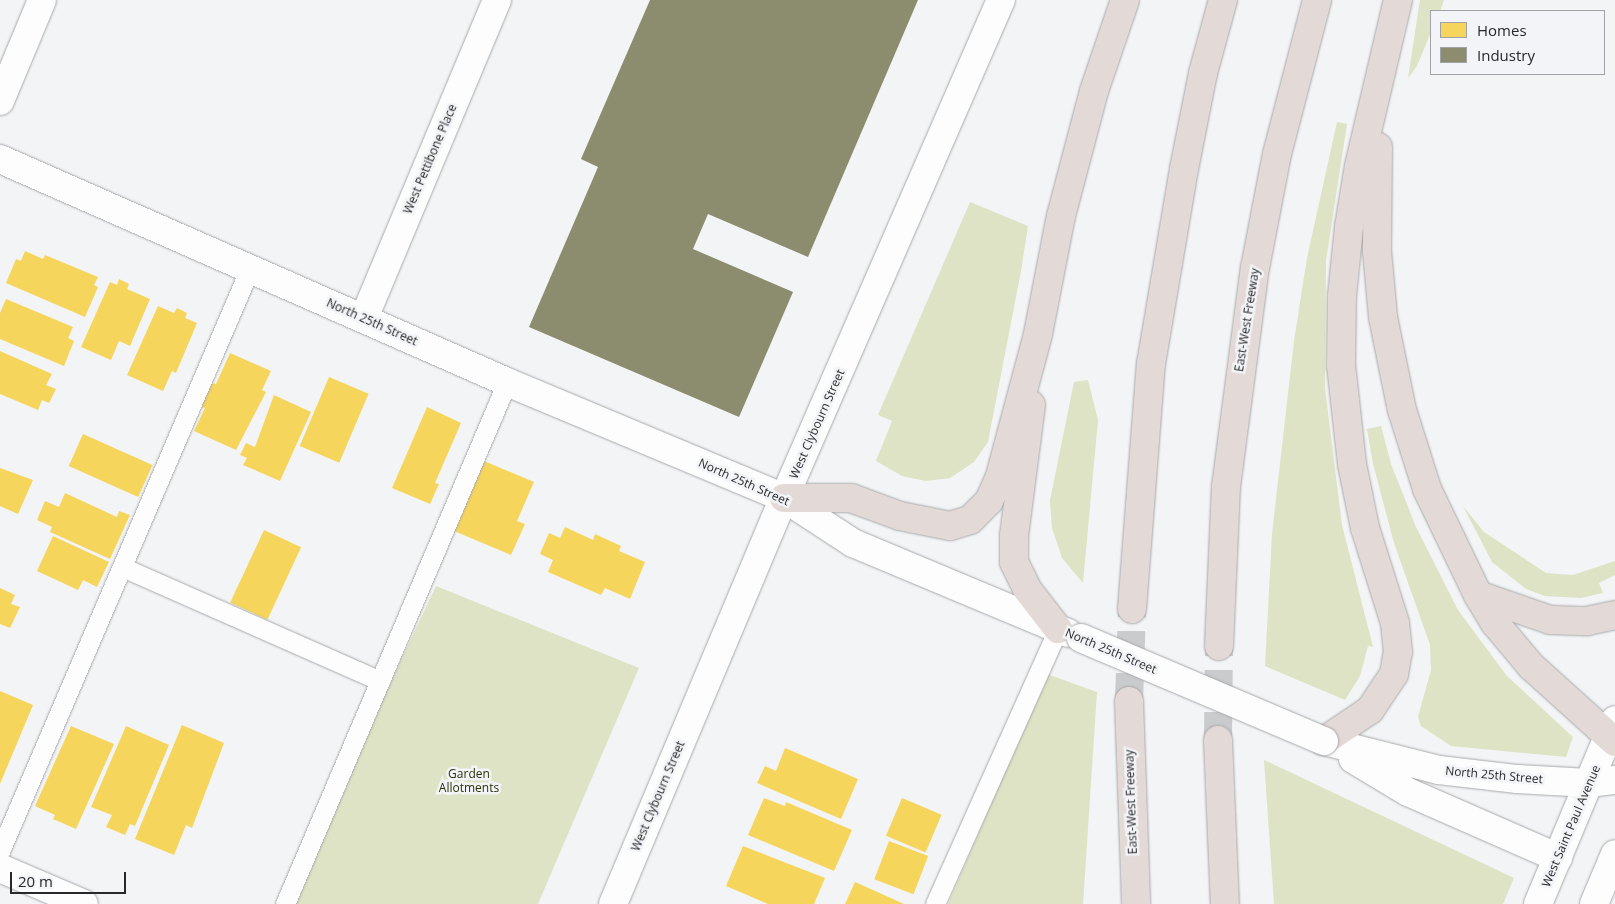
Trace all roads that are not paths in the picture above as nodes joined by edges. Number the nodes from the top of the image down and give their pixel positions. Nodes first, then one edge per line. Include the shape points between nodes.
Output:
1 (42, 0) edge
2 (497, 0) edge
3 (1001, 0) edge
4 (1124, 0) edge
5 (1224, 0) edge
6 (1317, 0) edge
7 (1398, 0) edge
8 (1388, 40) junction
9 (0, 101) edge
10 (0, 159) edge
11 (250, 268) junction
12 (364, 318) junction
13 (1038, 334) junction
14 (507, 382) junction
15 (784, 498) junction
16 (122, 567) junction
17 (1478, 595) junction
18 (1132, 609) tunnel mouth
19 (1615, 616) edge
20 (1070, 634) junction
21 (1219, 646) tunnel mouth
22 (380, 681) junction
23 (1129, 701) tunnel mouth
24 (1613, 733) edge
25 (1218, 740) tunnel mouth
26 (1324, 741) junction
27 (1602, 781) edge
28 (0, 851) edge
29 (1615, 854) edge
30 (1558, 858) junction
31 (0, 868) edge
32 (84, 904) edge
33 (285, 904) edge
34 (613, 904) edge
35 (935, 904) edge
36 (1136, 904) edge
37 (1225, 904) edge
38 (1538, 904) edge
39 (1594, 904) edge

1 - 9 street
2 - 12 street, West Pettibone Place
3 - 15 street, West Clybourn Street
4 - 13 highway via 1094,91 1063,208
5 - 18 highway via 1203,73 1153,354 1143,435
6 - 21 highway, East-West Freeway via 1278,154 1254,277 1226,487
7 - 8 highway
8 - 17 highway via 1379,119 1376,193 1383,318 1402,410 1427,489
8 - 26 highway via 1349,227 1342,296 1341,365 1352,464 1365,528 1395,623 1398,652 1394,674 1370,710
10 - 11 street, North 25th Street
11 - 12 street, North 25th Street
11 - 16 lane
12 - 14 street, North 25th Street
13 - 15 highway via 1000,476 989,501 970,520 950,526 900,516 851,498
13 - 20 highway via 1028,446 1014,536 1014,562 1027,589
14 - 15 street, North 25th Street
14 - 22 lane
15 - 20 street, North 25th Street via 852,543
15 - 34 street, West Clybourn Street
16 - 22 lane
16 - 28 lane
17 - 19 highway via 1550,620 1587,621
17 - 24 highway via 1531,666
20 - 26 street, North 25th Street, bridge
20 - 35 lane
22 - 33 lane
23 - 36 highway, East-West Freeway
24 - 27 street, West Saint Paul Avenue
25 - 37 highway
26 - 27 street, North 25th Street via 1438,770
26 - 30 street via 1408,792
27 - 30 street, West Saint Paul Avenue
29 - 39 street
30 - 38 street, West Saint Paul Avenue
31 - 32 street

